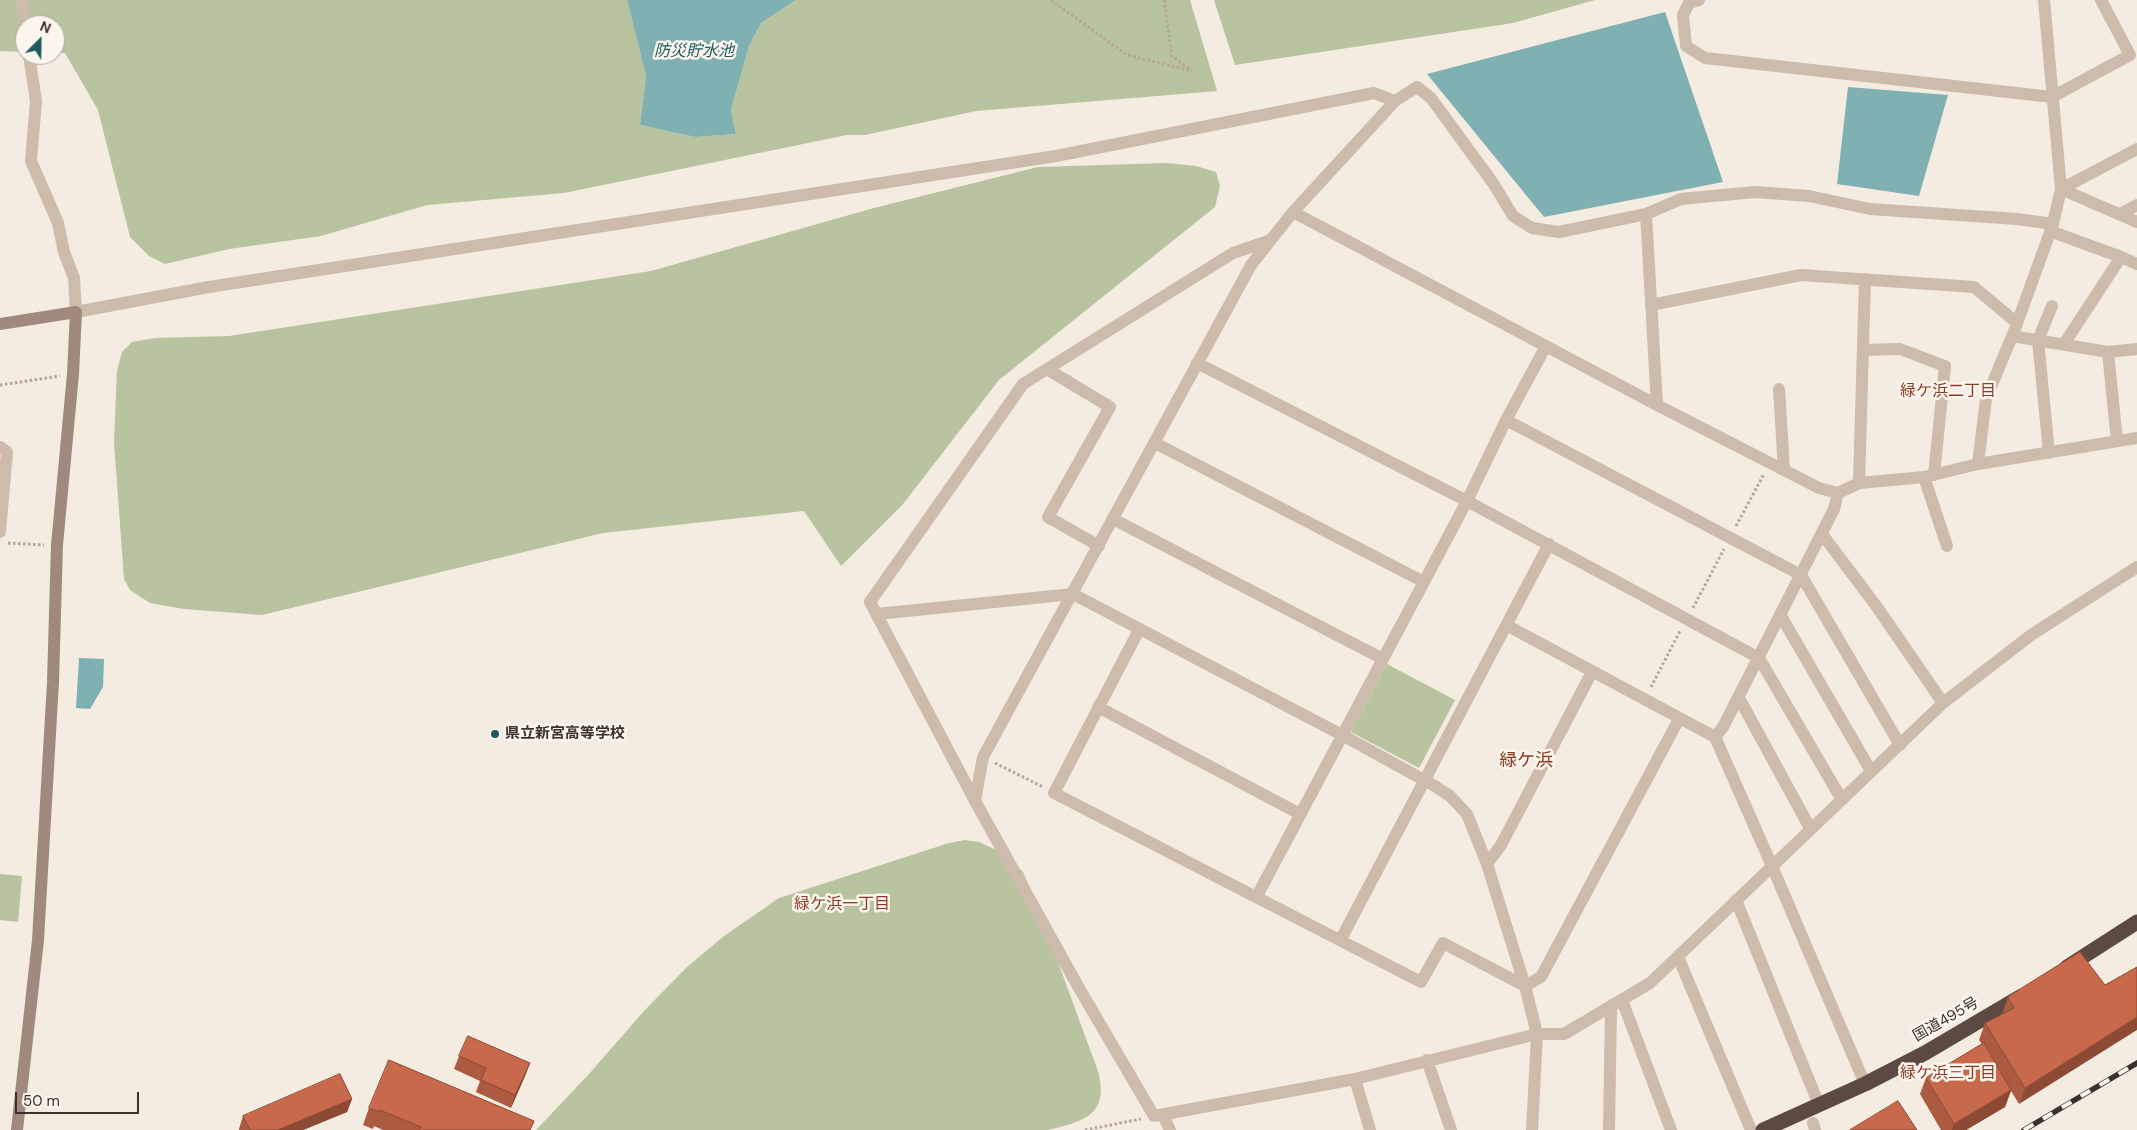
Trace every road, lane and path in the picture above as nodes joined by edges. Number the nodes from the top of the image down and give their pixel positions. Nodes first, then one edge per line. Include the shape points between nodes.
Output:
1 (22, 0) edge
2 (1051, 0) edge
3 (1164, 0) edge
4 (1699, 0) edge
5 (2044, 0) edge
6 (2100, 0) edge
7 (24, 15) edge
8 (31, 65) edge
9 (2052, 97) junction
10 (1394, 102) junction
11 (2137, 149) edge
12 (2061, 189) junction
13 (2137, 205) edge
14 (1293, 212) junction
15 (1646, 214) junction
16 (2120, 214) junction
17 (2137, 222) edge
18 (2051, 228) junction
19 (1270, 240) junction
20 (2120, 257) junction
21 (2137, 264) edge
22 (1865, 279) junction
23 (1651, 305) junction
24 (2052, 306) dead end
25 (76, 312) junction
26 (2017, 323) junction
27 (0, 324) edge
28 (2012, 336) junction
29 (2038, 340) junction
30 (2064, 344) junction
31 (1546, 346) junction
32 (2137, 349) edge
33 (1864, 350) junction
34 (2108, 352) junction
35 (1197, 364) junction
36 (1048, 369) junction
37 (73, 374) junction
38 (0, 385) edge
39 (1779, 389) dead end
40 (1657, 404) junction
41 (1506, 420) junction
42 (2137, 438) edge
43 (2117, 441) junction
44 (1155, 443) junction
45 (0, 447) edge
46 (2049, 453) junction
47 (1770, 463) junction
48 (1978, 464) junction
49 (1784, 470) junction
50 (1929, 476) junction
51 (1860, 483) junction
52 (1838, 493) junction
53 (1467, 501) junction
54 (1113, 519) junction
55 (0, 532) edge
56 (1822, 534) junction
57 (1730, 538) junction
58 (0, 543) edge
59 (1549, 544) junction
60 (57, 545) junction
61 (1099, 546) junction
62 (1947, 546) dead end
63 (2137, 567) edge
64 (1801, 576) junction
65 (1424, 582) junction
66 (1073, 594) junction
67 (877, 614) junction
68 (1781, 616) junction
69 (1686, 620) junction
70 (1508, 626) junction
71 (1139, 630) junction
72 (1383, 658) junction
73 (1759, 658) junction
74 (1592, 672) junction
75 (1738, 698) junction
76 (1644, 700) junction
77 (1943, 703) junction
78 (1098, 707) junction
79 (1679, 719) junction
80 (1342, 735) junction
81 (1715, 737) junction
82 (1900, 745) junction
83 (983, 757) junction
84 (1871, 770) junction
85 (1424, 780) junction
86 (1054, 793) junction
87 (1842, 800) junction
88 (975, 801) junction
89 (1300, 814) junction
90 (1810, 828) junction
91 (1487, 864) junction
92 (1772, 866) junction
93 (1258, 896) junction
94 (1736, 900) junction
95 (2137, 922) edge
96 (1341, 940) junction
97 (1678, 957) junction
98 (2056, 975) edge
99 (1525, 986) junction
100 (2031, 990) edge
101 (1616, 1003) junction
102 (1537, 1034) junction
103 (1427, 1060) junction
104 (1355, 1079) junction
105 (1865, 1084) junction
106 (1819, 1105) junction
107 (1159, 1115) junction
108 (17, 1130) edge
109 (1085, 1130) edge
110 (1170, 1130) edge
111 (1370, 1130) edge
112 (1451, 1130) edge
113 (1532, 1130) edge
114 (1609, 1130) edge
115 (1671, 1130) edge
116 (1751, 1130) edge
117 (1763, 1130) edge

1 - 7 street
2 - 3 path via 1127,55 1192,70 1172,56
4 - 9 street via 1688,3 1683,15 1686,46 1705,58
5 - 9 street
6 - 9 street via 2130,55
8 - 25 street via 36,101 32,161 58,223 74,278
9 - 12 street
10 - 14 street
10 - 15 street via 1417,86 1431,98 1513,216 1532,228 1559,232
10 - 25 street via 1374,93 1056,156 209,287
11 - 12 street
12 - 16 street
12 - 18 street
13 - 16 street
14 - 19 street
14 - 31 street
15 - 18 street via 1681,199 1754,192 1809,196 1870,209 2017,219
15 - 23 street
16 - 17 street
18 - 20 street
18 - 26 street
19 - 35 street via 1251,265
19 - 36 street via 1233,253
20 - 21 street
20 - 30 street
22 - 23 street via 1801,275
22 - 26 street via 1974,287
22 - 33 street
23 - 40 street
24 - 29 street
25 - 27 street
25 - 37 street
26 - 28 street
28 - 29 street
28 - 48 street via 1986,399
29 - 30 street
29 - 46 street
30 - 34 street
31 - 40 street
31 - 41 street
32 - 34 street
33 - 50 street via 1900,350 1945,366
33 - 51 street
34 - 43 street
35 - 44 street
35 - 53 street
36 - 61 street via 1110,406 1048,518
36 - 67 street via 1023,384 870,602
37 - 38 path
37 - 60 street
39 - 49 street
40 - 47 street
41 - 53 street
41 - 57 street
42 - 43 street
43 - 46 street
44 - 54 street
44 - 65 street
45 - 55 street via 7,452
46 - 48 street
47 - 49 street
47 - 57 path
48 - 50 street
49 - 52 street via 1819,488
50 - 51 street
50 - 62 street
51 - 52 street
52 - 56 street
53 - 59 street
53 - 65 street
54 - 61 street
54 - 72 street
56 - 64 street
56 - 77 street
57 - 64 street
57 - 69 path
58 - 60 path
59 - 69 street
59 - 70 street
60 - 108 street via 53,682 38,940
61 - 66 street
63 - 77 street via 2031,635
64 - 68 street
64 - 82 street
65 - 72 street
66 - 67 street
66 - 71 street
66 - 83 street
67 - 88 street
68 - 73 street
68 - 84 street
69 - 73 street
69 - 76 path
70 - 74 street
70 - 85 street
71 - 78 street
71 - 80 street
72 - 80 street
73 - 75 street
73 - 87 street
74 - 76 street
74 - 91 street via 1501,845
75 - 81 street
75 - 90 street
76 - 79 street
77 - 82 street
78 - 86 street
78 - 89 street
79 - 81 street
79 - 99 street via 1540,977
80 - 85 street
80 - 89 street
81 - 92 street
82 - 84 street
83 - 86 path
83 - 88 street
84 - 87 street
85 - 91 street via 1450,796 1467,814
85 - 96 street
86 - 93 street
87 - 90 street
88 - 107 street via 1079,988
89 - 93 street
90 - 92 street
91 - 99 street
92 - 94 street
92 - 105 street
93 - 96 street
94 - 97 street
94 - 106 street
95 - 98 highway
96 - 99 street via 1420,982 1443,943
97 - 101 street via 1650,983
97 - 116 street
99 - 102 street
100 - 105 highway, 国道495号 via 1925,1053
101 - 102 street via 1564,1034
101 - 114 street
101 - 115 street
102 - 103 street
102 - 113 street
103 - 104 street
103 - 112 street
104 - 107 street
104 - 111 street
105 - 106 highway, 国道495号
106 - 117 highway, 国道495号
107 - 109 path
107 - 110 street

